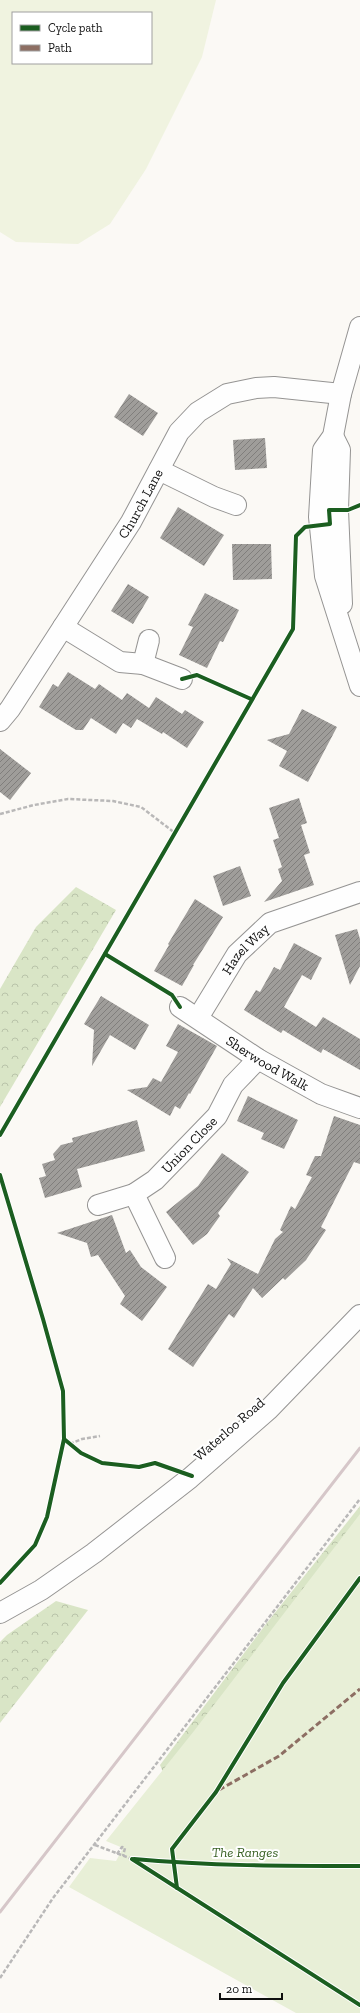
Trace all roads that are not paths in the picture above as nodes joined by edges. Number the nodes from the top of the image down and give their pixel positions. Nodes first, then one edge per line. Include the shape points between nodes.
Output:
1 (360, 327) edge
2 (341, 394) junction
3 (159, 470) junction
4 (236, 505) dead end
5 (63, 627) junction
6 (149, 640) dead end
7 (143, 664) junction
8 (182, 679) dead end
9 (360, 686) edge
10 (0, 721) edge
11 (360, 892) edge
12 (180, 1007) dead end
13 (198, 1018) junction
14 (258, 1059) junction
15 (360, 1108) edge
16 (134, 1194) junction
17 (98, 1205) dead end
18 (165, 1258) dead end
19 (360, 1315) edge
20 (0, 1613) edge

1 - 2 street
2 - 3 street, Church Lane via 274,387 227,394 198,412 179,432
2 - 9 street via 333,436 323,450 319,517 326,576
3 - 4 street
3 - 5 street, Church Lane via 131,522
5 - 7 street via 120,662
5 - 10 street, Church Lane
6 - 7 street
7 - 8 street
11 - 13 street, Hazel Way via 270,923 237,954
12 - 13 street, Sherwood Walk
13 - 14 street, Sherwood Walk
14 - 15 street, Sherwood Walk via 320,1094
14 - 16 street, Union Close via 233,1085 217,1116 155,1180
16 - 17 street, Union Close
16 - 18 street
19 - 20 street, Waterloo Road via 268,1410 190,1478 94,1553 41,1590

